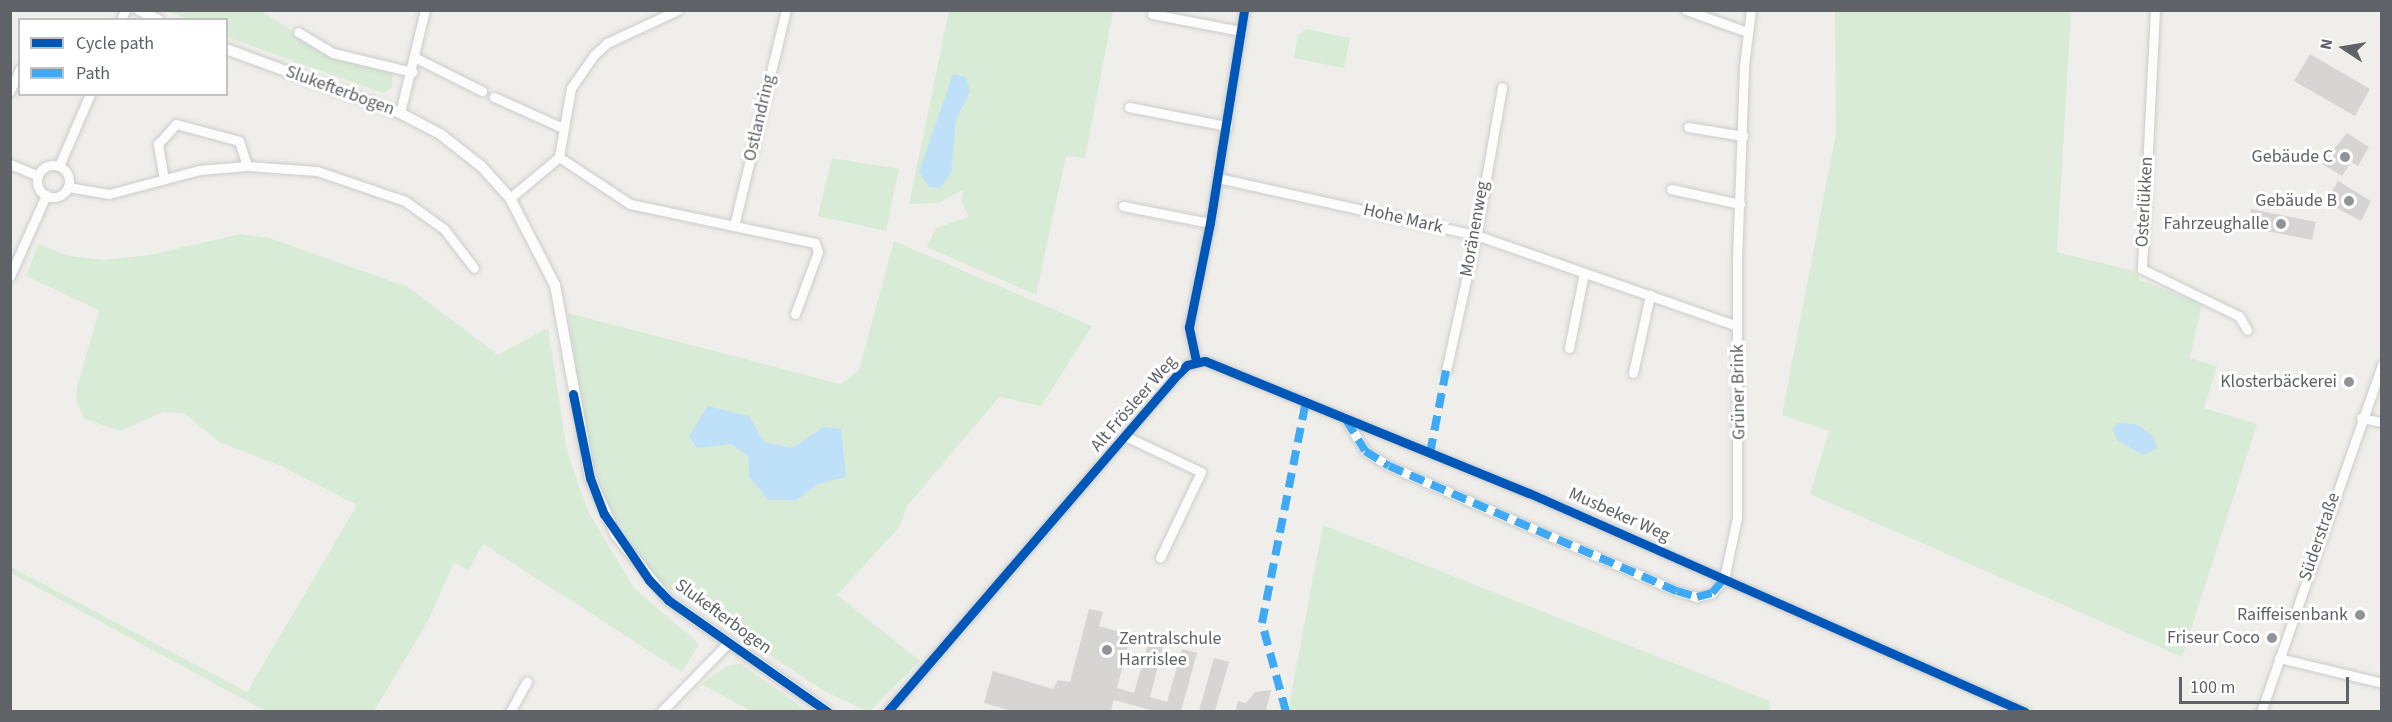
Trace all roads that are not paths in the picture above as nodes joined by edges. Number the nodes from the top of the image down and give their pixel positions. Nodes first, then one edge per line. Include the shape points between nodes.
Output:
1 (139, 10) edge
2 (425, 10) edge
3 (678, 10) edge
4 (786, 10) edge
5 (1244, 10) edge
6 (1686, 10) edge
7 (1751, 10) edge
8 (2156, 10) edge
9 (1152, 14) dead end
10 (155, 18) edge
11 (1241, 31) junction
12 (298, 32) dead end
13 (1747, 32) junction
14 (228, 50) edge
15 (416, 58) junction
16 (413, 72) junction
17 (18, 73) edge
18 (1502, 87) dead end
19 (10, 91) edge
20 (482, 91) dead end
21 (89, 96) edge
22 (494, 97) dead end
23 (1129, 107) dead end
24 (400, 113) junction
25 (1227, 126) junction
26 (1688, 127) dead end
27 (563, 128) junction
28 (1743, 136) junction
29 (559, 157) junction
30 (10, 165) edge
31 (59, 166) junction
32 (247, 166) junction
33 (38, 176) junction
34 (1218, 178) junction
35 (164, 179) junction
36 (68, 187) junction
37 (1671, 189) dead end
38 (46, 195) junction
39 (510, 198) junction
40 (1740, 204) junction
41 (1123, 206) dead end
42 (1210, 223) junction
43 (734, 226) junction
44 (1476, 236) junction
45 (474, 268) dead end
46 (1584, 273) junction
47 (10, 276) edge
48 (1650, 295) junction
49 (795, 314) dead end
50 (1737, 326) junction
51 (2247, 330) dead end
52 (1569, 348) dead end
53 (1196, 361) junction
54 (2382, 364) edge
55 (1446, 371) dead end
56 (1633, 373) dead end
57 (1344, 417) junction
58 (2361, 418) junction
59 (2382, 422) edge
60 (1127, 437) junction
61 (1160, 558) dead end
62 (1724, 579) junction
63 (728, 643) junction
64 (2279, 658) junction
65 (527, 681) dead end
66 (2382, 684) edge
67 (510, 711) edge
68 (661, 711) edge
69 (828, 711) edge
70 (887, 711) edge
71 (2025, 711) edge
72 (2261, 711) edge

1 - 10 street
2 - 15 street
3 - 27 street via 607,43 594,55 571,88
4 - 43 street, Ostlandring
5 - 11 street, Alt Frösleer Weg
6 - 13 street
7 - 13 street, Grüner Brink
8 - 51 street, Osterlükken via 2142,269 2239,316
9 - 11 street
11 - 25 street, Alt Frösleer Weg
12 - 16 street via 333,52
13 - 28 street, Grüner Brink
14 - 24 street, Slukefterbogen
15 - 16 street
15 - 20 street
16 - 24 street
17 - 19 street
18 - 44 street, Moränenweg
21 - 31 street
22 - 27 street
23 - 25 street
24 - 39 street, Slukefterbogen via 440,134 482,166
25 - 34 street, Alt Frösleer Weg
26 - 28 street
27 - 29 street
28 - 40 street, Grüner Brink
29 - 39 street
29 - 43 street via 630,204
30 - 33 street
31 - 33 street via 49,166
31 - 36 street via 68,175
32 - 35 street via 199,170
32 - 35 street via 238,141 176,124 161,135 158,144
32 - 45 street via 317,171 405,201 444,229
33 - 38 street via 39,187
34 - 42 street, Alt Frösleer Weg
34 - 44 street, Hohe Mark
35 - 36 street via 109,194
36 - 38 street via 62,195
37 - 40 street
38 - 47 street
39 - 63 street, Slukefterbogen via 555,285 581,438 604,514 649,580
40 - 50 street, Grüner Brink
41 - 42 street
42 - 53 street, Alt Frösleer Weg via 1189,327
43 - 49 street via 815,243 818,252
44 - 46 street, Hohe Mark
44 - 55 street, Moränenweg
46 - 48 street, Hohe Mark
46 - 52 street
48 - 50 street, Hohe Mark
48 - 56 street
50 - 62 street, Grüner Brink via 1737,518
53 - 57 street, Musbeker Weg via 1233,371
53 - 60 street, Alt Frösleer Weg via 1179,373
54 - 58 street, Süderstraße
57 - 62 street, Musbeker Weg
57 - 62 street via 1365,451 1389,466 1677,591 1697,597 1712,593
58 - 59 street
58 - 64 street, Süderstraße
60 - 61 street, Alt Frösleer Weg via 1201,472
60 - 70 street, Alt Frösleer Weg
62 - 71 street, Musbeker Weg
63 - 68 street
63 - 69 street, Slukefterbogen
64 - 66 street
64 - 72 street, Süderstraße
65 - 67 street

